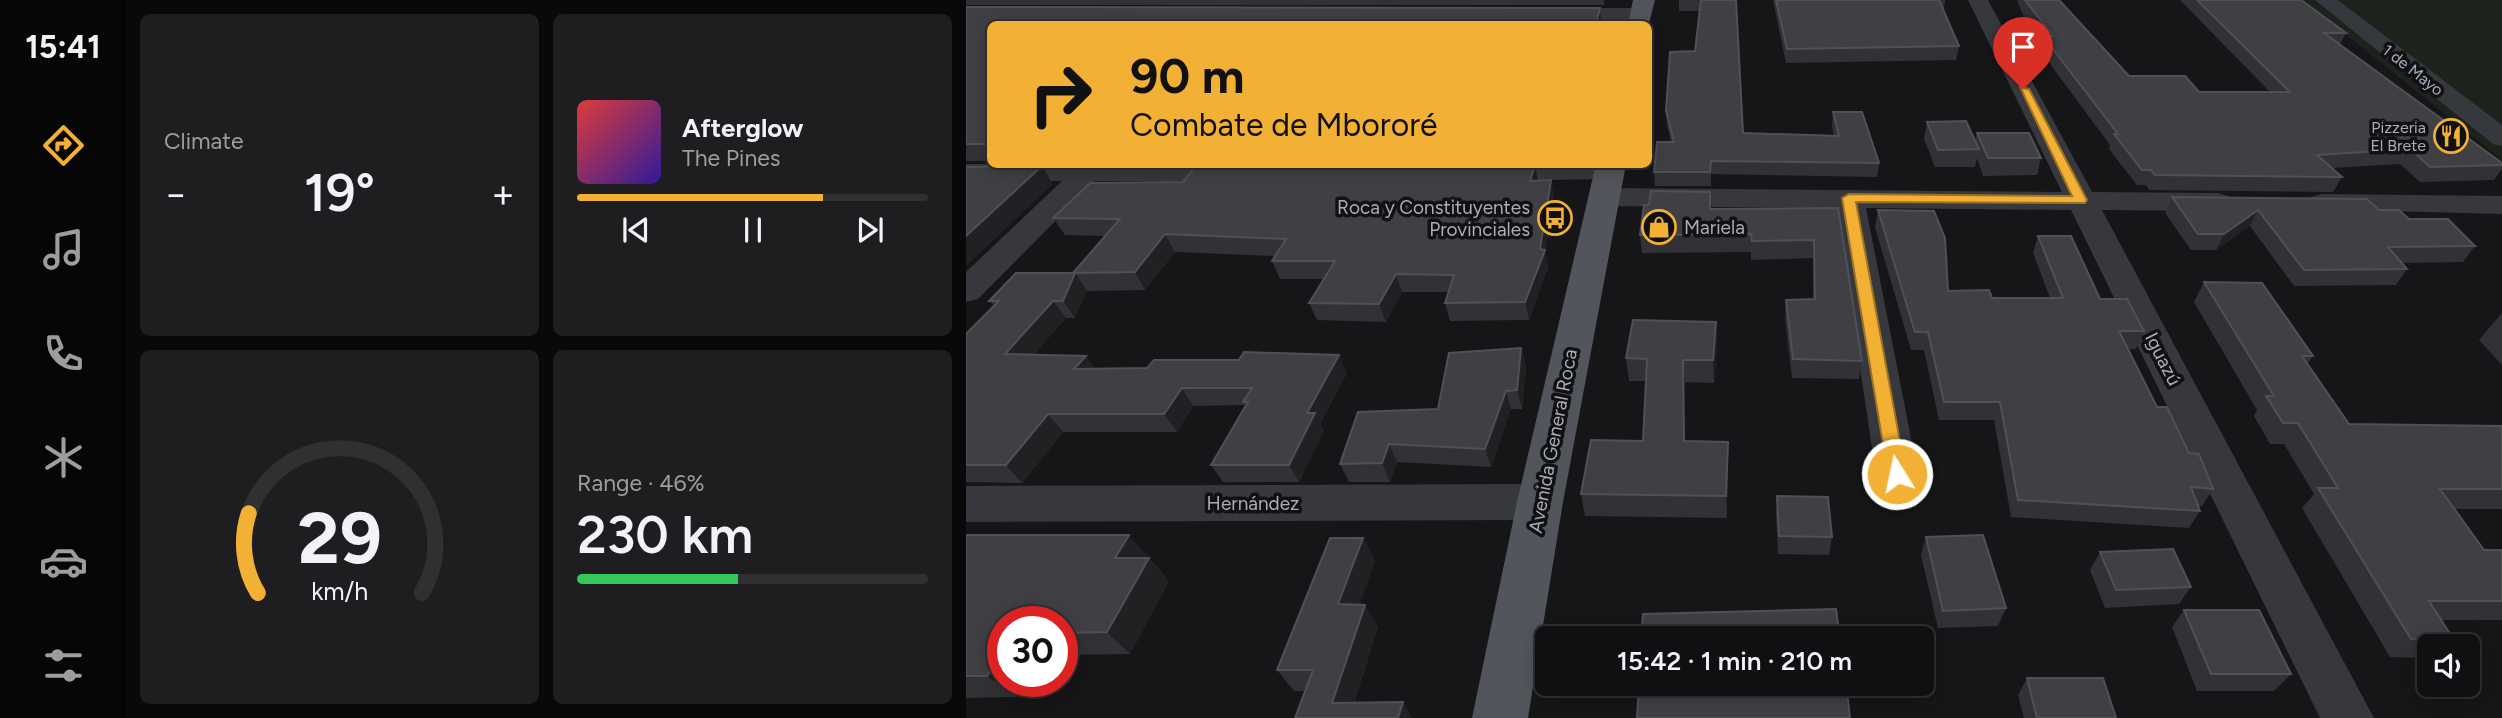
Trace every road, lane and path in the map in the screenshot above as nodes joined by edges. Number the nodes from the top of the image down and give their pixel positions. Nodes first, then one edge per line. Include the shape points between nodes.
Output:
1 (1978, 0) edge
2 (2325, 0) edge
3 (1642, 13) edge
4 (1530, 14) edge
5 (2502, 138) edge
6 (1092, 169) edge
7 (1266, 172) edge
8 (1458, 172) edge
9 (966, 173) edge
10 (1608, 178) edge
11 (1849, 198) junction
12 (2080, 200) junction
13 (2244, 202) edge
14 (2298, 203) edge
15 (2502, 205) edge
16 (966, 291) edge
17 (1897, 474) dead end
18 (1540, 502) junction
19 (966, 504) edge
20 (1500, 718) edge
21 (2348, 718) edge

1 - 12 street, Iguazú
2 - 5 street, 1 de Mayo
3 - 4 street
6 - 7 street
6 - 9 street
6 - 16 street
8 - 10 street
10 - 11 street
10 - 18 main road, Avenida General Roca
11 - 12 street
11 - 17 street
12 - 13 street
12 - 21 street, Iguazú
14 - 15 street
18 - 19 street, Hernández
18 - 20 main road, Avenida General Roca

